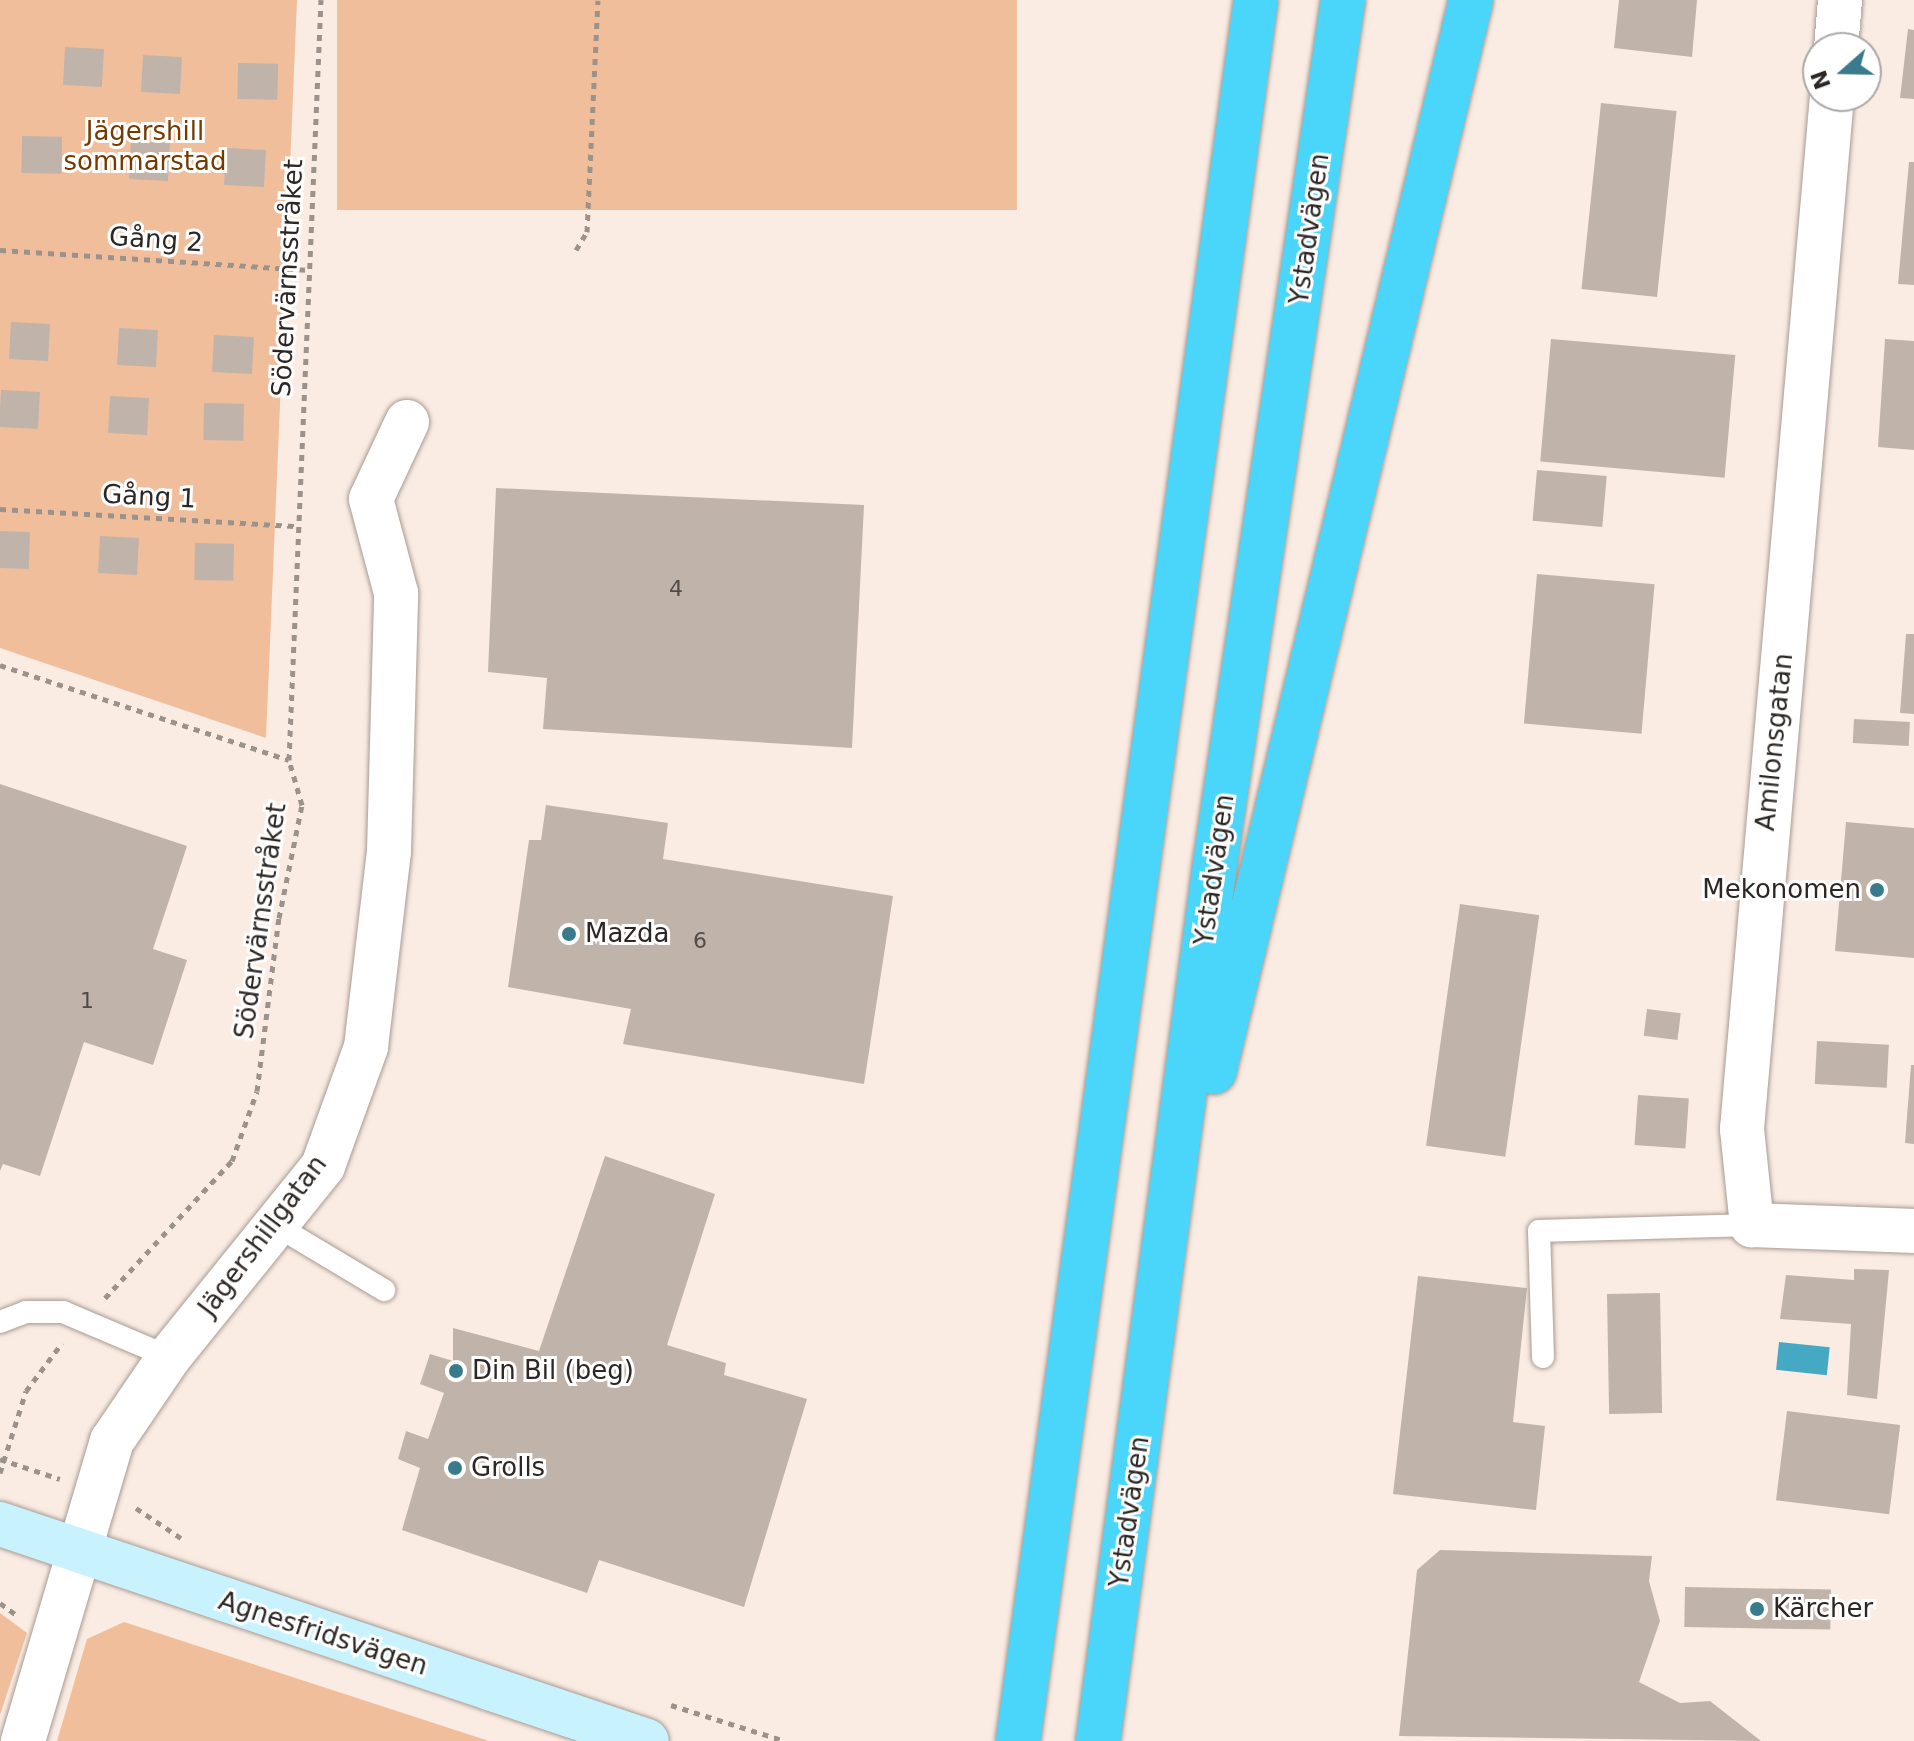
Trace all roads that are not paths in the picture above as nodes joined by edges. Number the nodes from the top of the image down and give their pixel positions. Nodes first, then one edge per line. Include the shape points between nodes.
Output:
1 (1256, 0) edge
2 (1343, 0) edge
3 (1471, 0) edge
4 (1840, 0) edge
5 (1837, 32) edge
6 (1831, 112) edge
7 (407, 422) dead end
8 (1752, 1225) junction
9 (277, 1226) junction
10 (1914, 1231) edge
11 (384, 1290) dead end
12 (0, 1322) edge
13 (1153, 1340) junction
14 (169, 1357) junction
15 (1543, 1357) dead end
16 (0, 1524) edge
17 (80, 1553) junction
18 (23, 1741) edge
19 (647, 1741) edge
20 (1018, 1741) edge
21 (1098, 1741) edge

1 - 20 highway
2 - 13 highway, Ystadvägen
3 - 13 highway
4 - 5 street
6 - 8 street, Amilonsgatan via 1743,1052
7 - 9 street, Jägershillgatan via 371,499 396,593 389,851 366,1047 323,1166
8 - 10 street
8 - 15 lane via 1539,1231
9 - 11 lane
9 - 14 street, Jägershillgatan
12 - 14 lane via 47,1310 87,1318
13 - 21 highway, Ystadvägen
14 - 17 street, Jägershillgatan via 112,1441
16 - 17 main road, Agnesfridsvägen
17 - 18 street, Jägershillgatan
17 - 19 main road, Agnesfridsvägen

